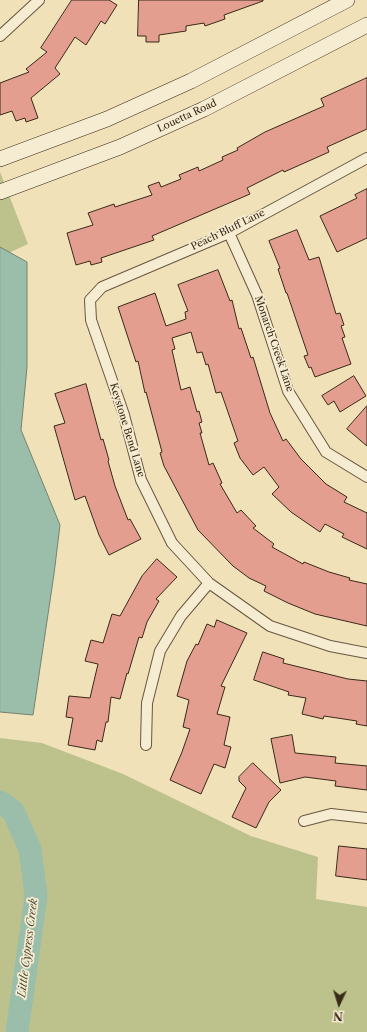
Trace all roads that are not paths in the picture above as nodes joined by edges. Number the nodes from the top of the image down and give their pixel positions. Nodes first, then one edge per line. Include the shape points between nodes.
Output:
1 (39, 0) edge
2 (347, 0) edge
3 (367, 25) edge
4 (0, 36) edge
5 (367, 158) edge
6 (0, 159) edge
7 (0, 192) edge
8 (229, 233) junction
9 (90, 300) joint
10 (367, 477) edge
11 (209, 583) junction
12 (367, 653) edge
13 (146, 745) dead end
14 (367, 818) edge
15 (304, 821) dead end

1 - 4 street
2 - 6 main road via 191,81 107,119
3 - 7 main road, Louetta Road via 204,109 120,147
5 - 8 street, Peach Bluff Lane
8 - 9 street, Peach Bluff Lane via 102,287
8 - 10 street, Monarch Creek Lane via 257,295 288,391 326,452
9 - 11 street, Keystone Bend Lane via 91,320 124,415 141,480 172,543
11 - 12 street, Keystone Bend Lane via 270,626 330,646
11 - 13 street via 181,616 160,651 147,703
14 - 15 street via 331,814

